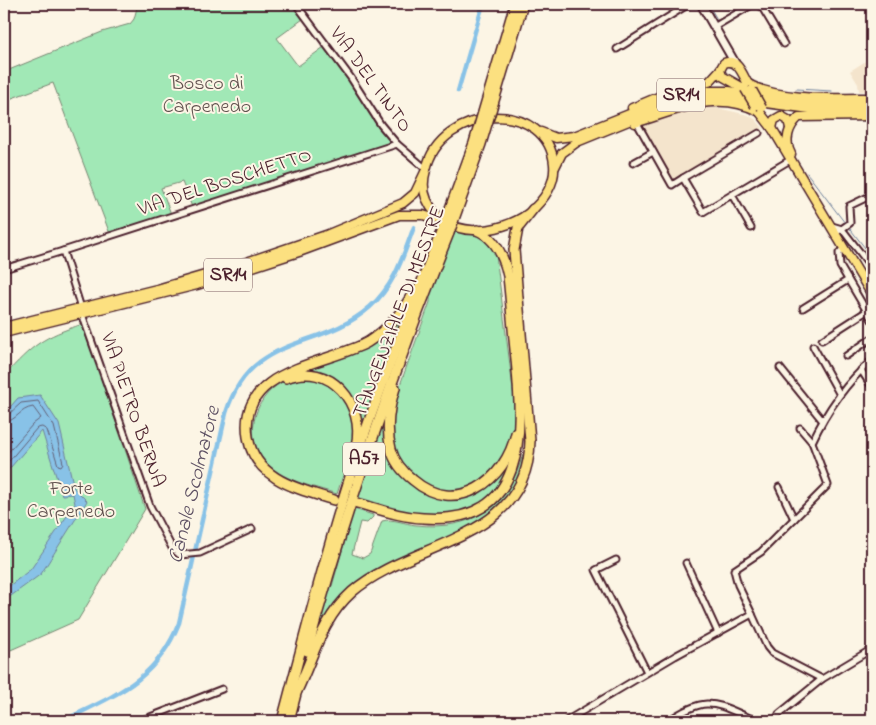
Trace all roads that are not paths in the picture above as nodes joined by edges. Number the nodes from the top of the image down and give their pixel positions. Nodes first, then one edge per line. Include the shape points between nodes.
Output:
1 (296, 4) edge
2 (515, 4) edge
3 (523, 4) edge
4 (689, 4) edge
5 (701, 4) edge
6 (753, 4) edge
7 (760, 4) edge
8 (717, 25) junction
9 (722, 40) junction
10 (784, 44) dead end
11 (617, 49) dead end
12 (737, 66) junction
13 (721, 67) junction
14 (730, 80) junction
15 (753, 98) junction
16 (872, 98) edge
17 (710, 103) junction
18 (872, 103) edge
19 (872, 110) edge
20 (779, 116) junction
21 (872, 116) edge
22 (634, 121) junction
23 (595, 128) junction
24 (789, 129) junction
25 (537, 130) junction
26 (773, 130) junction
27 (759, 133) dead end
28 (397, 144) junction
29 (653, 152) junction
30 (790, 160) junction
31 (633, 163) dead end
32 (426, 170) junction
33 (554, 171) junction
34 (683, 178) junction
35 (732, 195) junction
36 (872, 195) edge
37 (533, 209) junction
38 (839, 227) junction
39 (751, 228) dead end
40 (446, 229) junction
41 (477, 230) junction
42 (844, 248) junction
43 (63, 251) junction
44 (870, 263) edge
45 (4, 270) edge
46 (426, 270) junction
47 (848, 280) junction
48 (872, 295) edge
49 (803, 308) dead end
50 (82, 311) junction
51 (867, 311) junction
52 (416, 315) junction
53 (872, 320) edge
54 (4, 327) edge
55 (4, 333) edge
56 (872, 338) edge
57 (822, 340) dead end
58 (813, 346) dead end
59 (846, 356) dead end
60 (872, 360) edge
61 (780, 368) dead end
62 (860, 370) junction
63 (872, 387) edge
64 (526, 388) junction
65 (839, 394) junction
66 (520, 398) junction
67 (822, 420) junction
68 (800, 428) dead end
69 (812, 442) junction
70 (779, 486) dead end
71 (338, 497) junction
72 (794, 519) junction
73 (252, 529) dead end
74 (616, 560) dead end
75 (686, 563) dead end
76 (752, 614) junction
77 (718, 633) junction
78 (872, 649) edge
79 (647, 672) junction
80 (822, 679) junction
81 (222, 689) dead end
82 (297, 691) junction
83 (289, 707) junction
84 (140, 721) edge
85 (282, 721) edge
86 (289, 721) edge
87 (566, 721) edge
88 (668, 721) edge
89 (757, 721) edge
90 (776, 721) edge

1 - 28 street, VIA DEL TINTO
2 - 40 highway, TANGENZIALE DI MESTRE / A57, bridge
3 - 40 highway, TANGENZIALE DI MESTRE / A57, bridge via 481,144
4 - 11 street
5 - 8 main road
6 - 8 street
7 - 10 street
8 - 9 main road
9 - 12 main road
9 - 13 main road via 724,59
12 - 13 main road via 728,61
12 - 14 main road via 736,77
12 - 15 main road
13 - 14 main road via 722,76
13 - 23 main road, SR14 via 709,82 646,101
14 - 15 main road
15 - 16 main road via 758,89 808,97
15 - 17 main road, SR14 via 736,104
15 - 18 main road, SR14
15 - 19 main road, SR14 via 810,109
15 - 20 main road via 767,113
15 - 22 main road, SR14 via 691,99
15 - 23 main road, SR14 via 714,90 683,94
15 - 26 main road
17 - 22 main road, SR14 via 676,108
17 - 30 main road via 754,114
20 - 24 main road via 787,119
20 - 26 main road via 773,121
21 - 24 main road via 802,116
22 - 29 street
22 - 33 main road, SR14 via 577,142 566,150
23 - 25 main road, SR14 via 562,138
24 - 26 main road via 783,135
24 - 38 main road via 788,148
25 - 32 main road, SR14 via 513,118 473,121 440,142 429,157
25 - 33 main road, SR14 via 551,150
26 - 30 main road
27 - 34 street
28 - 32 street, VIA DEL TINTO
28 - 43 street, VIA DEL BOSCHETTO
29 - 31 street
29 - 34 street via 672,185
30 - 35 street
30 - 38 main road
32 - 40 main road, SR14 via 424,187 427,201
32 - 50 main road, SR14 via 411,197 375,216 229,268
33 - 37 main road, SR14 via 549,189
34 - 35 street via 703,212
35 - 39 street
36 - 38 street via 849,206
37 - 41 main road, SR14 via 506,225
37 - 64 highway, A57 via 518,228 514,250
38 - 42 main road
38 - 44 street
40 - 41 main road, SR14
40 - 46 highway, TANGENZIALE DI MESTRE / A57
40 - 50 main road, SR14 via 423,215 399,214 231,274
40 - 52 highway, TANGENZIALE DI MESTRE / A57
41 - 66 highway, A57 via 494,243 506,269
42 - 47 street via 838,260
42 - 48 main road
43 - 45 street
43 - 50 street, VIA PIETRO BERNA
46 - 71 highway, TANGENZIALE DI MESTRE / A57
46 - 71 highway, A57 via 402,311 378,335 282,375 261,391 250,409 248,438 261,466 284,482
47 - 49 street
47 - 51 street
50 - 54 main road, SR14
50 - 55 main road, SR14
50 - 73 street, VIA PIETRO BERNA via 150,506 172,548 180,555 192,555
51 - 53 street
51 - 57 street
52 - 66 highway, A57 via 413,335 393,392 389,432 392,454 414,482 428,490 447,494 468,492 487,483 500,470 511,451
52 - 82 highway, TANGENZIALE DI MESTRE / A57 via 352,497
56 - 59 street
58 - 65 street
60 - 62 street
61 - 67 street
62 - 63 street
62 - 65 street
64 - 66 highway, A57 via 526,425 520,463 504,493 488,508 457,521 428,523 400,520 356,505 430,518 460,515 485,505 502,487 515,462 520,436
64 - 82 highway, A57 via 529,460 521,484 511,499 474,529 388,570 353,591 323,628
65 - 67 street
67 - 69 street
68 - 69 street
69 - 72 street via 828,485
70 - 72 street
71 - 71 highway, A57 via 280,475 266,464 257,450 252,432 256,406 270,388 290,376 312,374 326,379 345,392 353,406 358,436
71 - 83 highway, TANGENZIALE DI MESTRE / A57 via 288,697
72 - 76 street via 761,552 734,570
74 - 79 street via 596,570
75 - 77 street
76 - 77 street
76 - 80 street via 772,653
77 - 79 street
78 - 80 street
79 - 87 street
80 - 90 street via 779,714
81 - 84 street
82 - 83 highway, TANGENZIALE DI MESTRE / A57
83 - 85 highway, TANGENZIALE DI MESTRE / A57
83 - 86 highway, TANGENZIALE DI MESTRE / A57
88 - 89 street via 688,708 707,703

